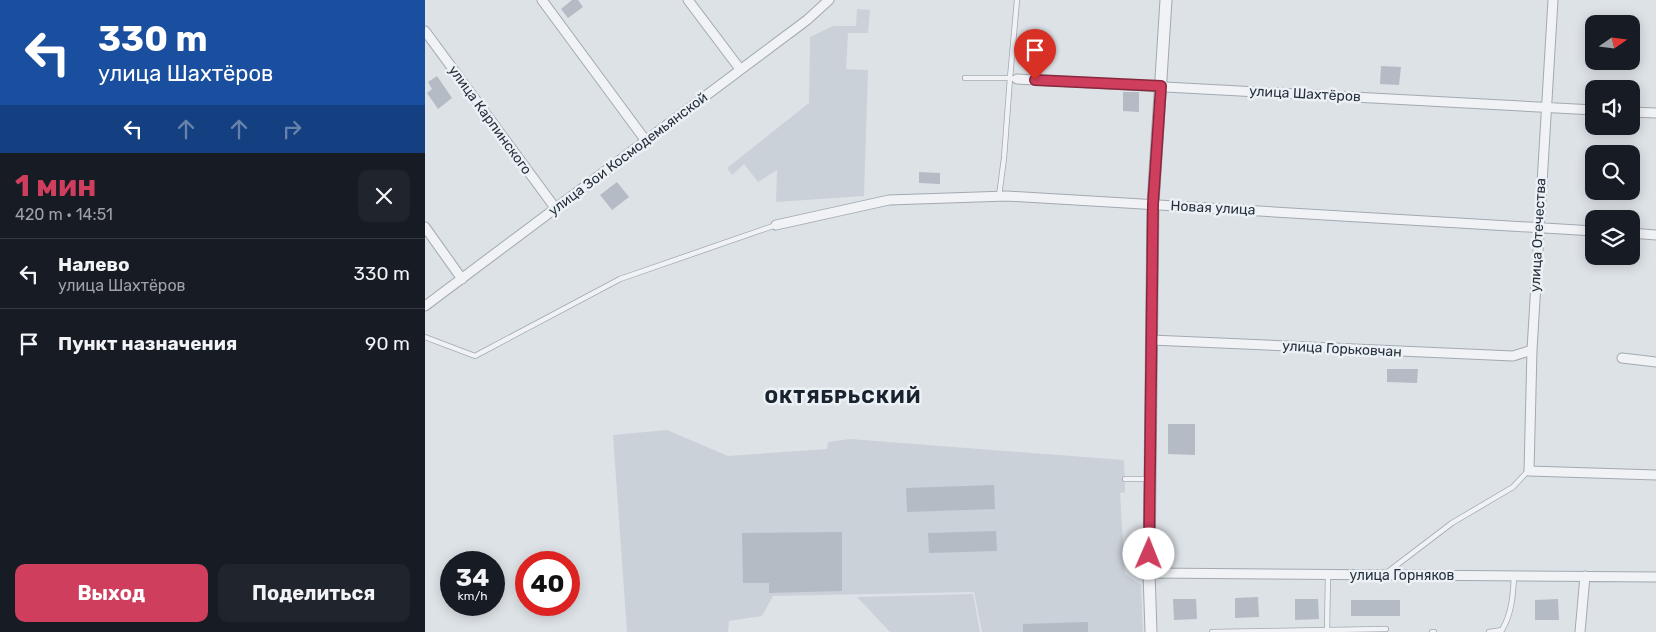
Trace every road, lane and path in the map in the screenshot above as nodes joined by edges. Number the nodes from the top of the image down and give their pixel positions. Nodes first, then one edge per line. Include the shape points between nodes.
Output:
1 (541, 0) edge
2 (688, 0) edge
3 (829, 0) edge
4 (1017, 0) edge
5 (1166, 0) edge
6 (1553, 0) edge
7 (425, 31) edge
8 (740, 69) junction
9 (965, 78) dead end
10 (1013, 79) junction
11 (1161, 86) junction
12 (1546, 107) junction
13 (1585, 109) edge
14 (1640, 112) edge
15 (1656, 113) edge
16 (646, 140) junction
17 (999, 196) junction
18 (1153, 204) junction
19 (556, 209) junction
20 (775, 225) joint
21 (1539, 227) junction
22 (425, 228) edge
23 (1585, 230) edge
24 (1640, 234) edge
25 (1656, 235) edge
26 (462, 279) junction
27 (425, 306) edge
28 (425, 337) edge
29 (1151, 340) junction
30 (1532, 350) junction
31 (1622, 358) dead end
32 (1656, 362) edge
33 (1529, 471) junction
34 (1656, 475) edge
35 (1125, 479) dead end
36 (1150, 479) junction
37 (1149, 573) junction
38 (1329, 574) junction
39 (1384, 575) junction
40 (1514, 576) junction
41 (1585, 576) junction
42 (1656, 577) edge
43 (1386, 629) dead end
44 (1327, 630) junction
45 (1151, 632) edge
46 (1213, 632) edge
47 (1489, 632) edge
48 (1580, 632) edge

1 - 16 street
2 - 8 street
3 - 8 street, улица Зои Космодемьянской
4 - 10 lane
5 - 11 street
6 - 12 street, улица Отечества
7 - 19 street, улица Карпинского
8 - 16 street, улица Зои Космодемьянской
9 - 10 lane
10 - 11 street, улица Шахтёров
10 - 17 lane
11 - 12 street, улица Шахтёров
11 - 18 street
12 - 13 street, улица Шахтёров
12 - 21 street, улица Отечества
14 - 15 street
16 - 19 street, улица Зои Космодемьянской
17 - 18 street, Новая улица
17 - 20 street, Новая улица via 889,200
18 - 21 street, Новая улица
18 - 29 street
19 - 26 street, улица Зои Космодемьянской
20 - 28 lane via 621,279 475,356
21 - 23 street, Новая улица
21 - 30 street, улица Отечества
22 - 26 street
24 - 25 street
26 - 27 street, улица Зои Космодемьянской
29 - 30 street, улица Горьковчан via 1513,356
29 - 36 street
30 - 33 street, улица Отечества
31 - 32 street
33 - 34 street
33 - 39 lane via 1513,486 1452,523
35 - 36 lane
36 - 37 street
37 - 38 street, улица Горняков
37 - 45 street
38 - 39 street, улица Горняков
38 - 44 lane
39 - 40 street, улица Горняков
40 - 41 street, улица Горняков
40 - 47 lane via 1508,619 1502,630
41 - 42 street, улица Горняков
41 - 48 street
43 - 44 lane
44 - 46 lane

